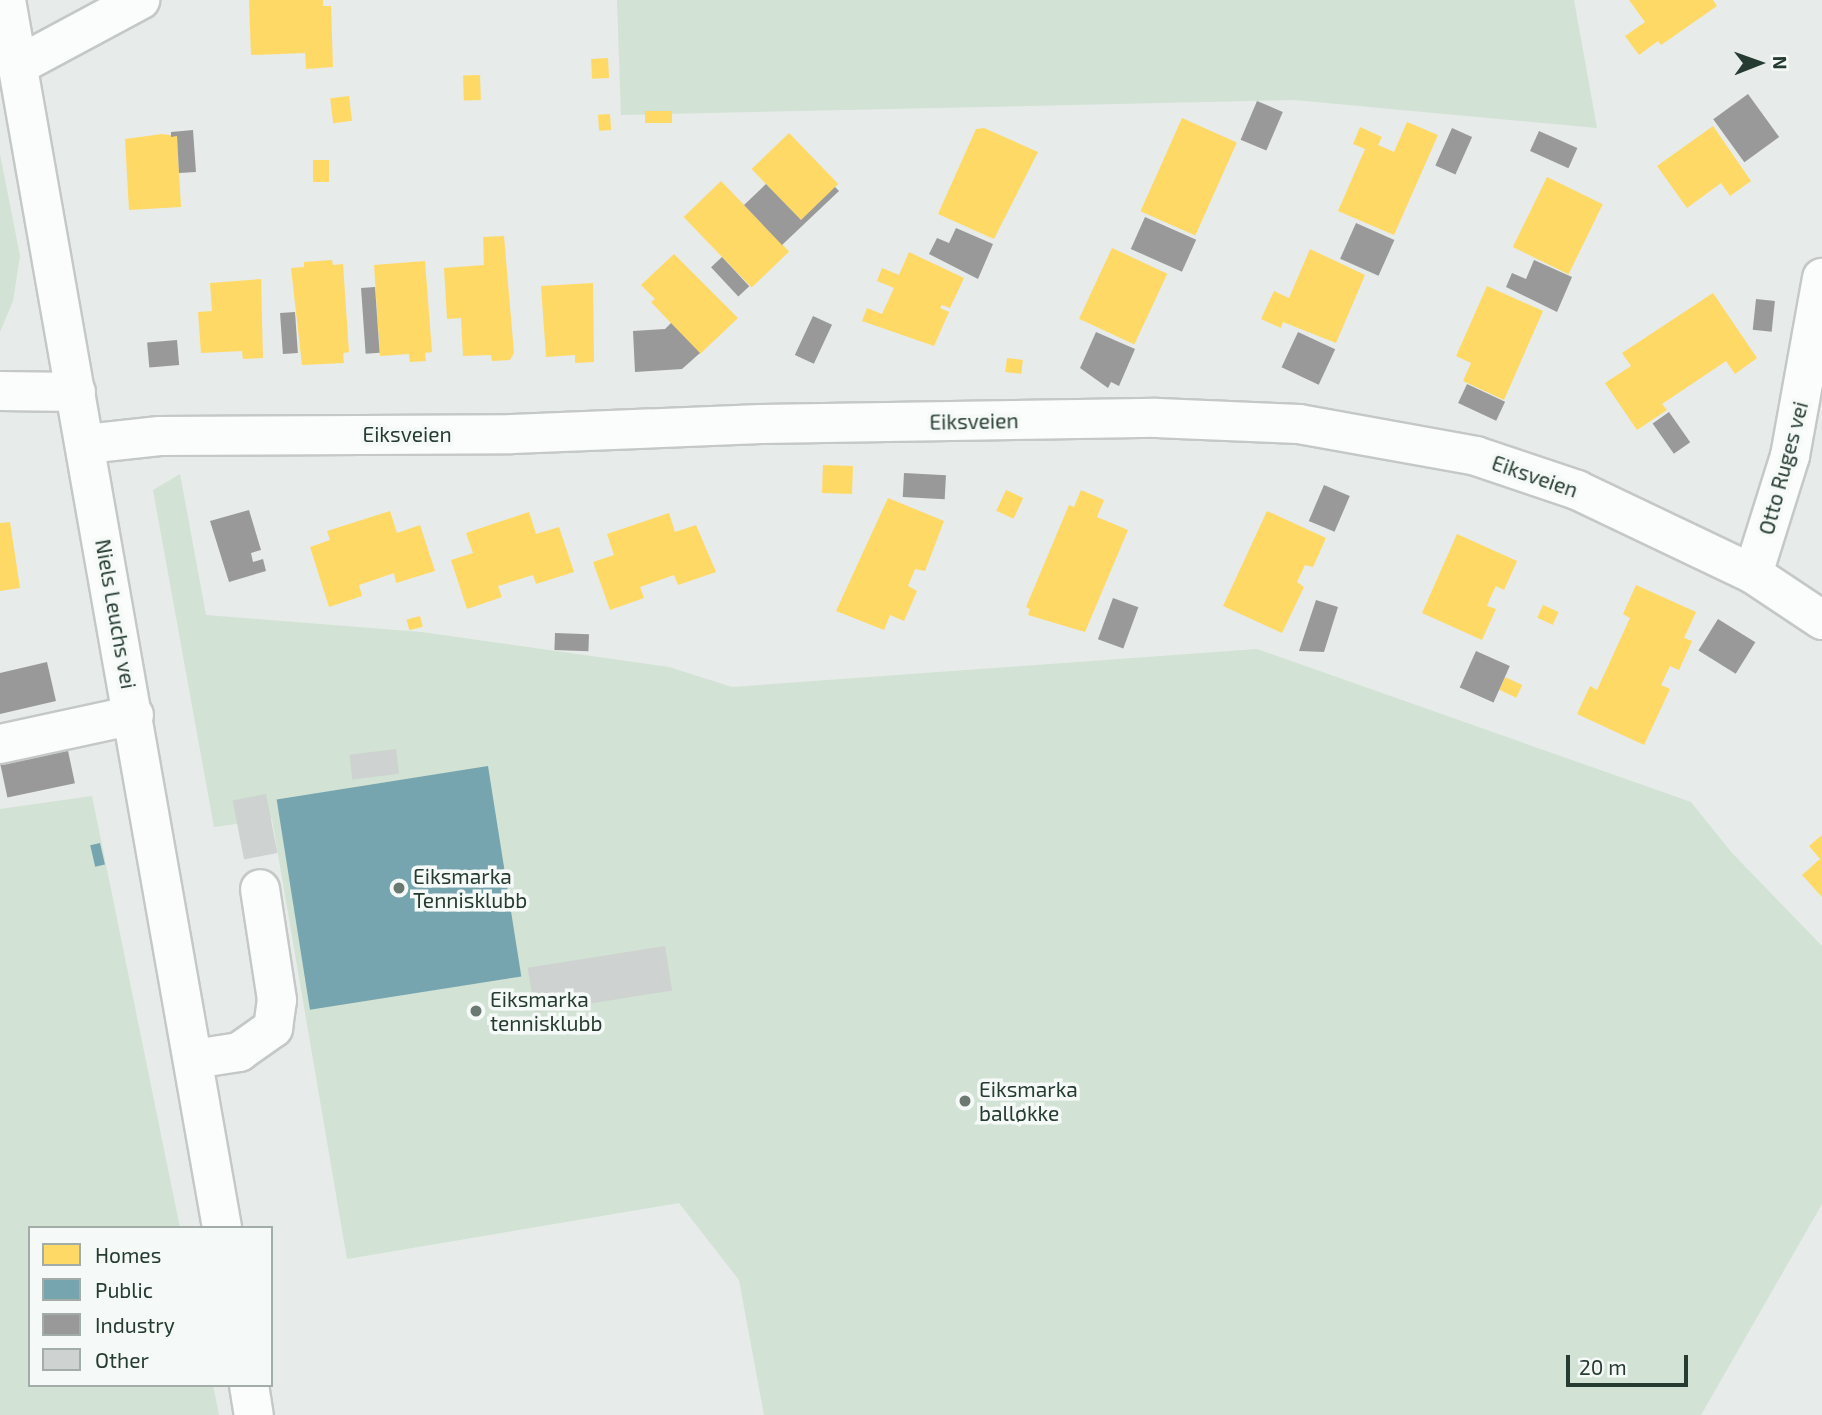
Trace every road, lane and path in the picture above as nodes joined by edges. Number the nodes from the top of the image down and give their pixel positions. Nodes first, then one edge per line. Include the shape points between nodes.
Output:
1 (6, 0) edge
2 (140, 0) edge
3 (17, 66) junction
4 (1822, 278) edge
5 (0, 391) edge
6 (76, 392) junction
7 (86, 444) junction
8 (1753, 574) junction
9 (1822, 620) edge
10 (134, 715) junction
11 (0, 744) edge
12 (260, 889) dead end
13 (194, 1059) junction
14 (222, 1226) edge
15 (249, 1387) edge
16 (254, 1415) edge

1 - 3 street, Niels Leuchs vei
2 - 3 street
3 - 6 street, Niels Leuchs vei
4 - 8 street, Otto Ruges vei via 1790,456
5 - 6 street
6 - 7 street, Niels Leuchs vei
7 - 8 street, Eiksveien via 160,436 512,434 761,424 1157,418 1299,424 1421,443 1533,474 1673,532
7 - 10 street, Niels Leuchs vei
8 - 9 street, Eiksveien
10 - 11 street
10 - 13 street, Niels Leuchs vei
12 - 13 street via 277,1000 273,1028 239,1052
13 - 14 street, Niels Leuchs vei
15 - 16 street

